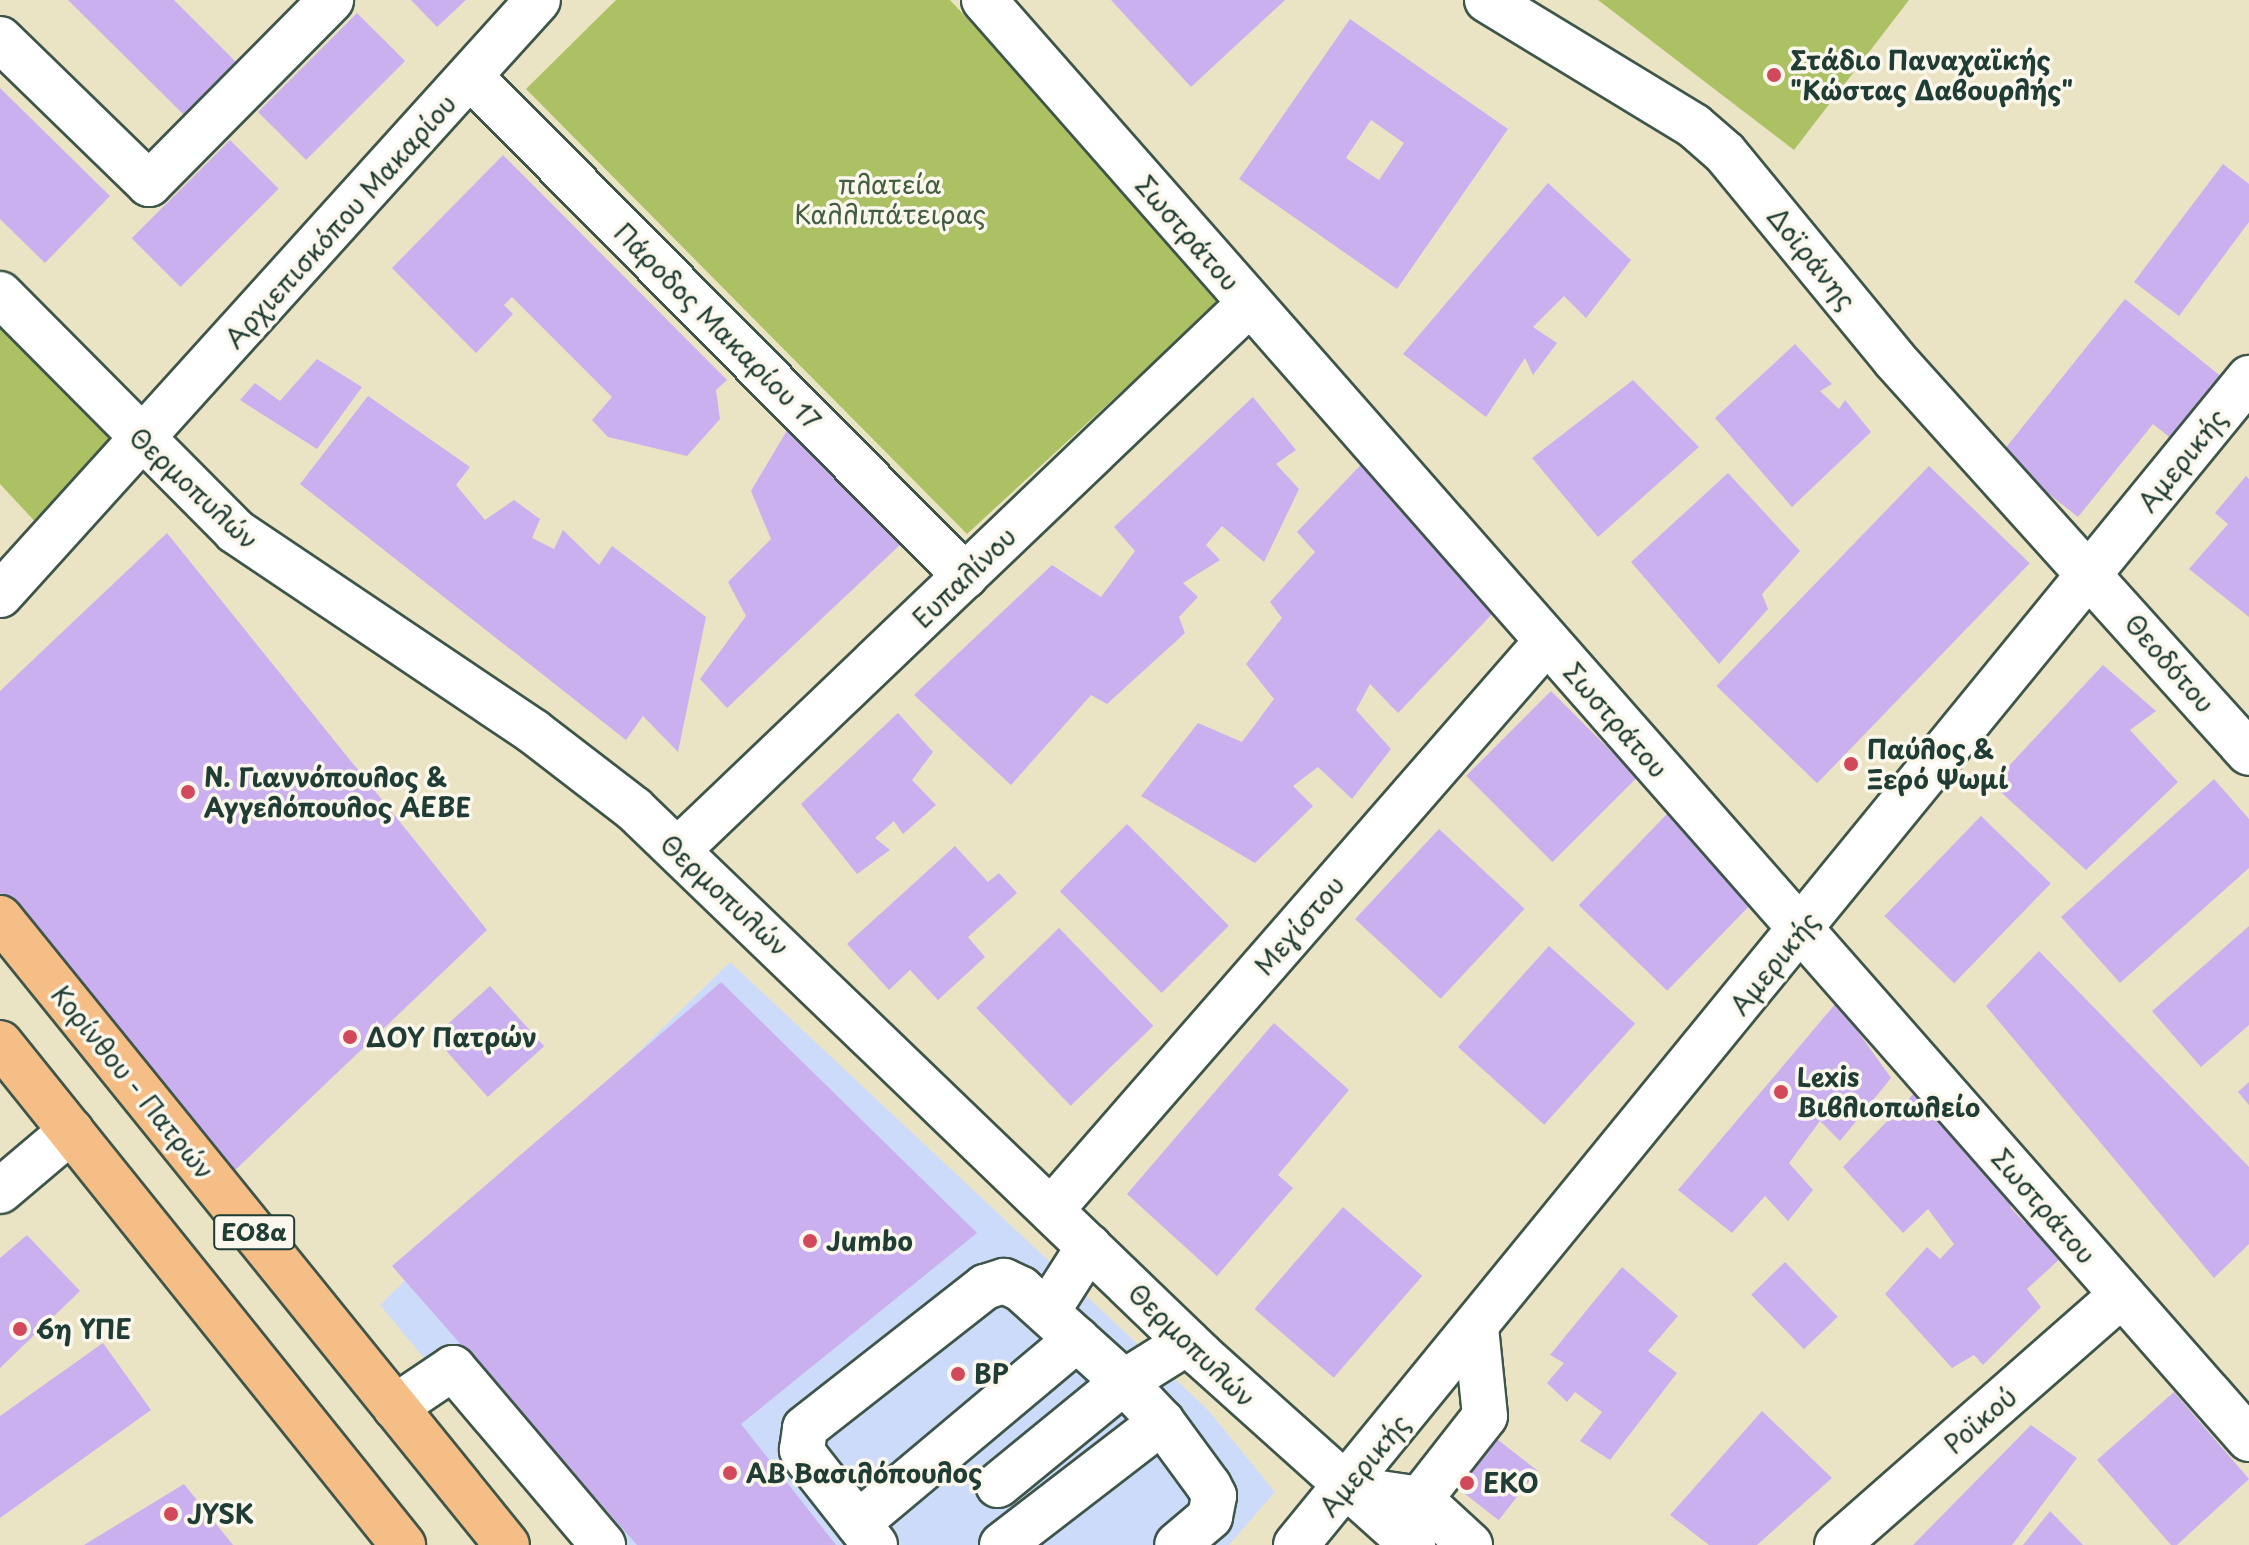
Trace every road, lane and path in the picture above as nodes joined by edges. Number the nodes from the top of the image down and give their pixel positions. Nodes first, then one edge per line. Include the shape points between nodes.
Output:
1 (331, 0) edge
2 (538, 0) edge
3 (984, 0) edge
4 (1487, 0) edge
5 (0, 39) edge
6 (470, 76) junction
7 (0, 294) edge
8 (1250, 303) junction
9 (2249, 378) edge
10 (142, 441) junction
11 (2091, 572) junction
12 (965, 576) junction
13 (0, 595) edge
14 (1547, 641) junction
15 (2249, 753) edge
16 (678, 850) junction
17 (0, 918) edge
18 (1801, 929) junction
19 (0, 1043) edge
20 (71, 1131) junction
21 (0, 1191) edge
22 (1051, 1210) junction
23 (1089, 1246) junction
24 (2122, 1295) junction
25 (1062, 1326) junction
26 (1476, 1328) junction
27 (1188, 1342) junction
28 (1124, 1382) junction
29 (395, 1407) junction
30 (1162, 1422) junction
31 (2249, 1439) edge
32 (998, 1485) dead end
33 (1346, 1488) junction
34 (1420, 1499) junction
35 (867, 1534) edge
36 (403, 1545) edge
37 (507, 1545) edge
38 (603, 1545) edge
39 (1002, 1545) edge
40 (1177, 1545) edge
41 (1296, 1545) edge
42 (1413, 1545) edge
43 (1470, 1545) edge
44 (1837, 1545) edge

1 - 5 street via 149,184
2 - 6 street, Αρχιεπισκόπου Μακαρίου
3 - 8 street, Σωστράτου
4 - 11 street, Δοϊράνης via 1694,126 1725,153 1894,359
6 - 10 street, Αρχιεπισκόπου Μακαρίου
6 - 12 street, Πάροδος Μακαρίου 17
7 - 10 street, Θερμοπυλών
8 - 12 street, Ευπαλίνου
8 - 14 street, Σωστράτου
9 - 11 street, Αμερικής
10 - 13 street, Αρχιεπισκόπου Μακαρίου
10 - 16 street, Θερμοπυλών via 210,511 257,549 534,732
11 - 15 street, Θεοδότου
11 - 18 street, Αμερικής
12 - 16 street, Ευπαλίνου
14 - 18 street, Σωστράτου
14 - 22 street, Μεγίστου
16 - 22 street, Θερμοπυλών
17 - 29 highway, Κορίνθου - Πατρών / ΕΟ8α
18 - 24 street, Σωστράτου
18 - 26 street, Αμερικής
19 - 20 highway, ΕΟ8α
20 - 21 street
20 - 36 highway, ΕΟ8α
22 - 23 street, Θερμοπυλών
23 - 25 street
23 - 27 street, Θερμοπυλών
24 - 31 street, Σωστράτου
24 - 44 street, Ροϊκού
25 - 28 street
25 - 35 street
25 - 35 street via 1013,1283 985,1287 813,1419 802,1438 802,1450
26 - 33 street, Αμερικής
26 - 34 street via 1485,1416
27 - 28 street
27 - 33 street, Θερμοπυλών
28 - 30 street
28 - 32 street
29 - 37 highway, Κορίνθου - Πατρών / ΕΟ8α
29 - 38 street via 453,1368
30 - 39 street
30 - 40 street via 1214,1496 1210,1517
33 - 34 street
33 - 41 street, Αμερικής
33 - 42 street, Θερμοπυλών
34 - 43 street

